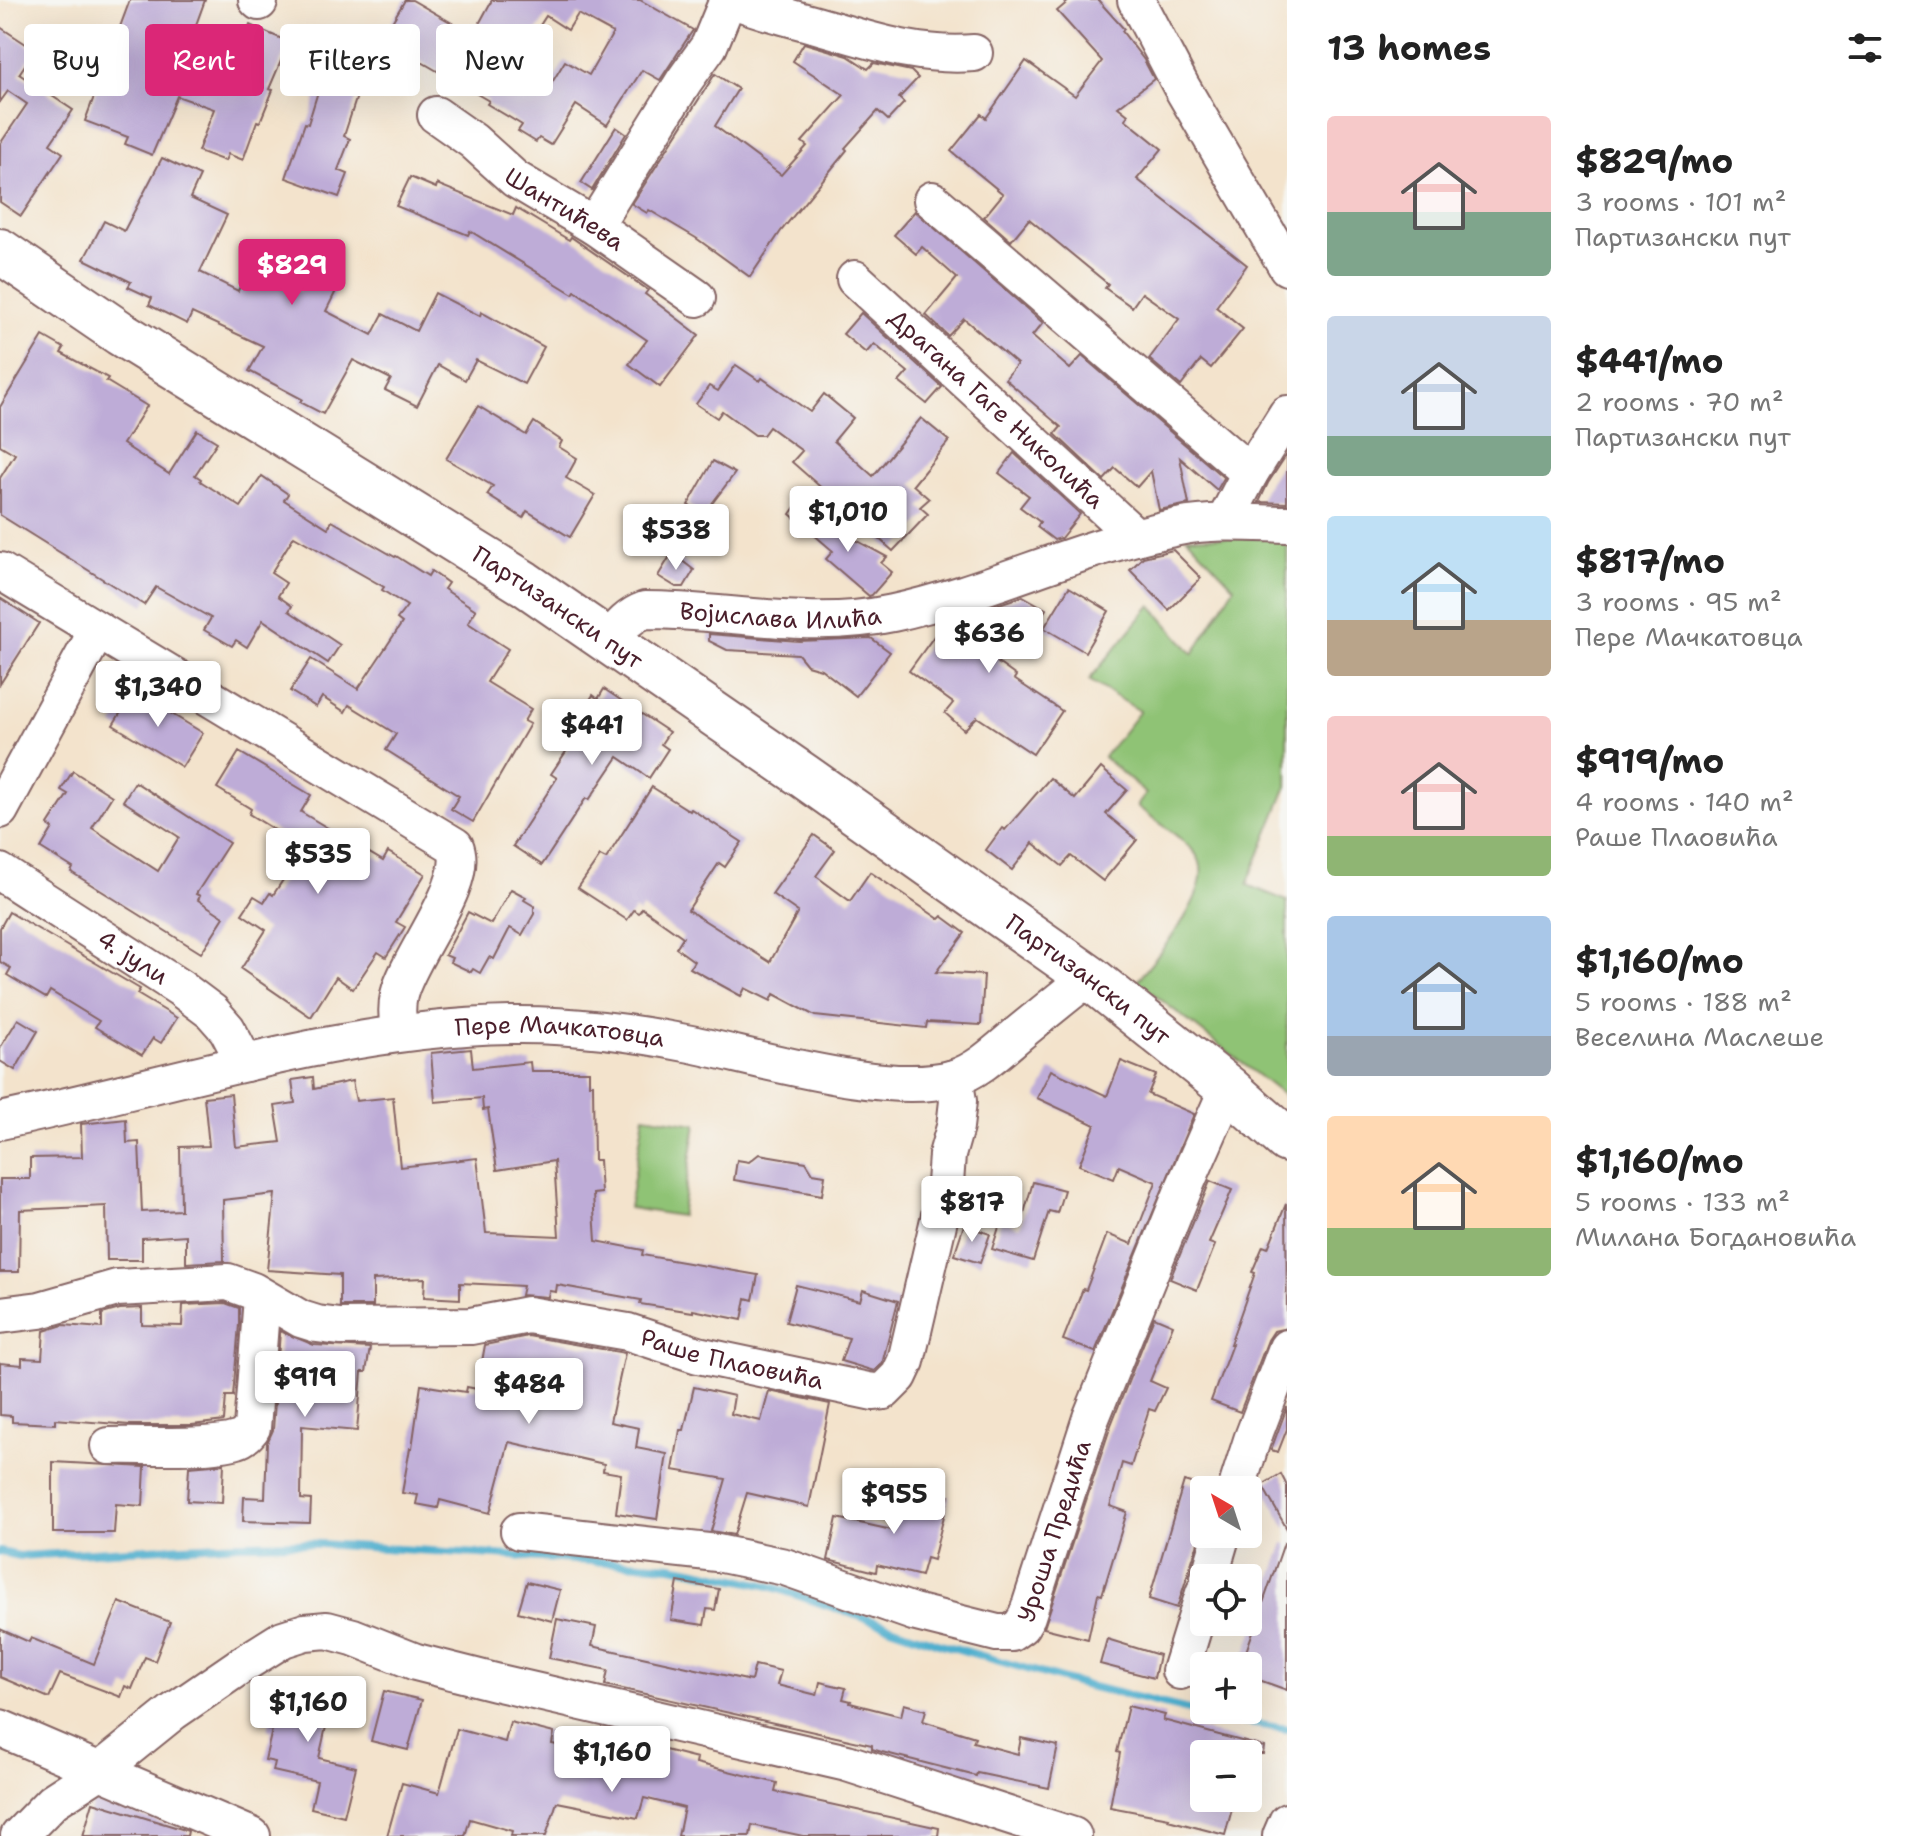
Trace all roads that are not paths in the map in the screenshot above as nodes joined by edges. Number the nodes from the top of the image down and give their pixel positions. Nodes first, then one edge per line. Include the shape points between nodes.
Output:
1 (728, 0) edge
2 (734, 0) edge
3 (1136, 0) edge
4 (974, 53) dead end
5 (436, 115) dead end
6 (932, 200) dead end
7 (594, 226) junction
8 (0, 251) edge
9 (1287, 267) edge
10 (855, 279) dead end
11 (697, 298) dead end
12 (1287, 414) edge
13 (1250, 473) junction
14 (1225, 521) junction
15 (1287, 524) edge
16 (1136, 537) junction
17 (0, 571) edge
18 (97, 631) junction
19 (609, 641) junction
20 (0, 810) edge
21 (0, 872) edge
22 (1089, 977) junction
23 (400, 1033) junction
24 (245, 1063) junction
25 (954, 1078) junction
26 (1228, 1088) junction
27 (0, 1121) edge
28 (1287, 1140) edge
29 (262, 1297) junction
30 (0, 1315) edge
31 (1287, 1348) edge
32 (109, 1446) dead end
33 (1240, 1476) edge
34 (519, 1531) dead end
35 (1191, 1636) edge
36 (1180, 1671) dead end
37 (0, 1728) edge
38 (101, 1770) junction
39 (1287, 1822) edge
40 (1050, 1832) edge
41 (19, 1836) edge
42 (252, 1836) edge
43 (1281, 1836) edge

1 - 7 street via 709,46
2 - 4 street via 908,51
3 - 9 street
5 - 7 street, Шантићева via 515,179
6 - 13 street
7 - 11 street, Шантићева
8 - 19 main road, Партизански пут via 120,333
10 - 16 street, Драгана Гаге Николића
12 - 13 street
13 - 14 street
14 - 15 street, Војислава Илића
14 - 16 street, Војислава Илића
16 - 19 street, Војислава Илића via 893,613 832,621 645,610 623,623
17 - 18 street
18 - 20 street
18 - 23 street via 455,846 459,870 454,883 403,980 397,1008
19 - 22 main road, Партизански пут
21 - 24 street, 4. јули via 212,1012
22 - 25 street, Пере Мачкатовца via 982,1063
22 - 26 main road, Партизански пут
23 - 24 street, Пере Мачкатовца
23 - 25 street, Пере Мачкатовца via 582,1026 852,1078
24 - 27 street, Пере Мачкатовца
25 - 29 street, Раше Плаовића via 958,1101 944,1198 906,1361 884,1391 698,1355 628,1332 528,1315 471,1326 340,1327 301,1319
26 - 28 main road, Партизански пут
26 - 34 street, Уроша Предића via 1091,1418 1027,1616 1011,1633 913,1612 785,1567 717,1553
29 - 30 street, Раше Плаовића via 228,1282 117,1288 40,1310
29 - 32 street via 252,1428 246,1435 220,1443
31 - 33 street
35 - 36 street
37 - 38 street
38 - 40 street via 173,1712 283,1639 327,1630 416,1662 847,1763
38 - 41 street via 53,1801
38 - 42 street
39 - 43 street

